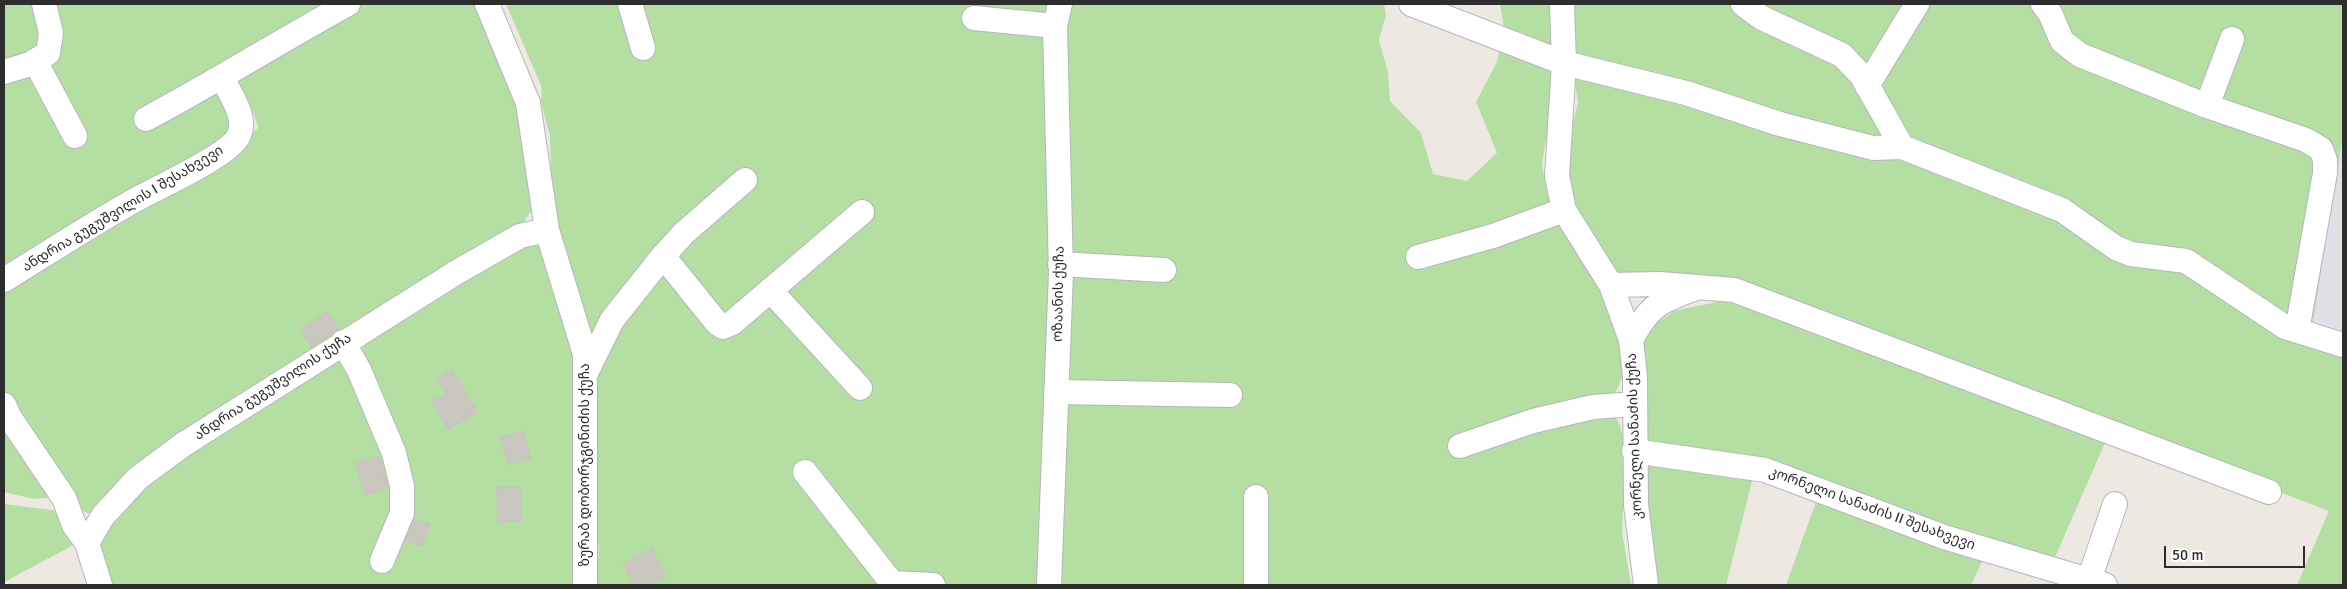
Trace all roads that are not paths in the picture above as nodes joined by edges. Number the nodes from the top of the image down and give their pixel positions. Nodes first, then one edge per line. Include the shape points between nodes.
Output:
1 (44, 4) edge
2 (348, 4) edge
3 (487, 4) edge
4 (630, 4) edge
5 (1060, 4) edge
6 (1411, 4) edge
7 (1562, 4) edge
8 (1743, 4) edge
9 (1917, 4) edge
10 (2043, 4) edge
11 (974, 18) dead end
12 (1054, 26) junction
13 (2232, 39) dead end
14 (643, 48) dead end
15 (35, 61) junction
16 (1564, 63) junction
17 (4, 72) edge
18 (222, 78) junction
19 (1867, 86) junction
20 (2207, 106) junction
21 (146, 120) dead end
22 (75, 136) dead end
23 (1902, 147) junction
24 (745, 180) dead end
25 (1564, 210) junction
26 (862, 212) dead end
27 (547, 230) junction
28 (664, 256) junction
29 (1418, 257) dead end
30 (1060, 264) junction
31 (1164, 270) dead end
32 (4, 280) edge
33 (1611, 285) junction
34 (1699, 287) junction
35 (770, 290) junction
36 (2298, 331) junction
37 (1631, 340) junction
38 (342, 342) junction
39 (2343, 345) edge
40 (586, 374) junction
41 (860, 388) dead end
42 (1056, 392) junction
43 (1230, 395) dead end
44 (1635, 404) junction
45 (4, 405) edge
46 (1460, 446) dead end
47 (1634, 451) junction
48 (805, 472) dead end
49 (2269, 492) dead end
50 (1256, 497) dead end
51 (2115, 504) dead end
52 (87, 543) junction
53 (382, 561) dead end
54 (2097, 583) edge
55 (100, 585) edge
56 (585, 585) edge
57 (933, 585) edge
58 (1049, 585) edge
59 (1256, 585) edge
60 (1646, 585) edge

1 - 15 street via 51,33 48,53
2 - 18 street via 263,51
3 - 27 street via 528,103
4 - 14 street
5 - 12 street, ოზაანის ქუჩა
6 - 16 street
7 - 16 street, კორნელი სანაძის ქუჩა
8 - 19 street via 1762,18 1842,55
9 - 19 street
10 - 20 street via 2062,41 2080,55
11 - 12 street
12 - 30 street, ოზაანის ქუჩა
13 - 20 street
15 - 17 street
15 - 22 street
16 - 23 street via 1686,93 1780,124 1873,148
16 - 25 street, კორნელი სანაძის ქუჩა via 1557,176
18 - 21 street
18 - 32 street, ანდრია გუგუშვილის I შესახვევი via 240,116 239,136 232,144
19 - 23 street
20 - 36 street via 2306,140 2321,149 2326,160
23 - 36 street via 2062,210 2116,248 2131,254 2186,262 2285,327
24 - 28 street via 684,233
25 - 29 street via 1493,236
25 - 33 street, კორნელი სანაძის ქუჩა
26 - 35 street
27 - 38 street, ანდრია გუგუშვილის ქუჩა via 520,236
27 - 40 street, ზურაბ დობორჯგინიძის ქუჩა via 585,354
28 - 35 street via 723,327
28 - 40 street via 612,320
30 - 31 street
30 - 42 street, ოზაანის ქუჩა
33 - 34 street
33 - 37 street, კორნელი სანაძის ქუჩა
34 - 37 street via 1655,306 1643,317
34 - 49 street via 1734,290
35 - 41 street
36 - 39 street
37 - 44 street, კორნელი სანაძის ქუჩა
38 - 52 street, ანდრია გუგუშვილის ქუჩა via 184,444 138,478 103,516
38 - 53 street via 359,370 394,453 402,486 402,513
40 - 56 street, ზურაბ დობორჯგინიძის ქუჩა
42 - 43 street
42 - 58 street, ოზაანის ქუჩა
44 - 46 street via 1593,407 1533,421
44 - 47 street, კორნელი სანაძის ქუჩა
45 - 52 street via 64,498 74,525
47 - 54 street, კორნელი სანაძის II შესახვევი via 1764,470 1944,537
47 - 60 street, კორნელი სანაძის ქუჩა via 1636,505
48 - 57 street via 892,583
50 - 59 street
51 - 54 street
52 - 55 street

